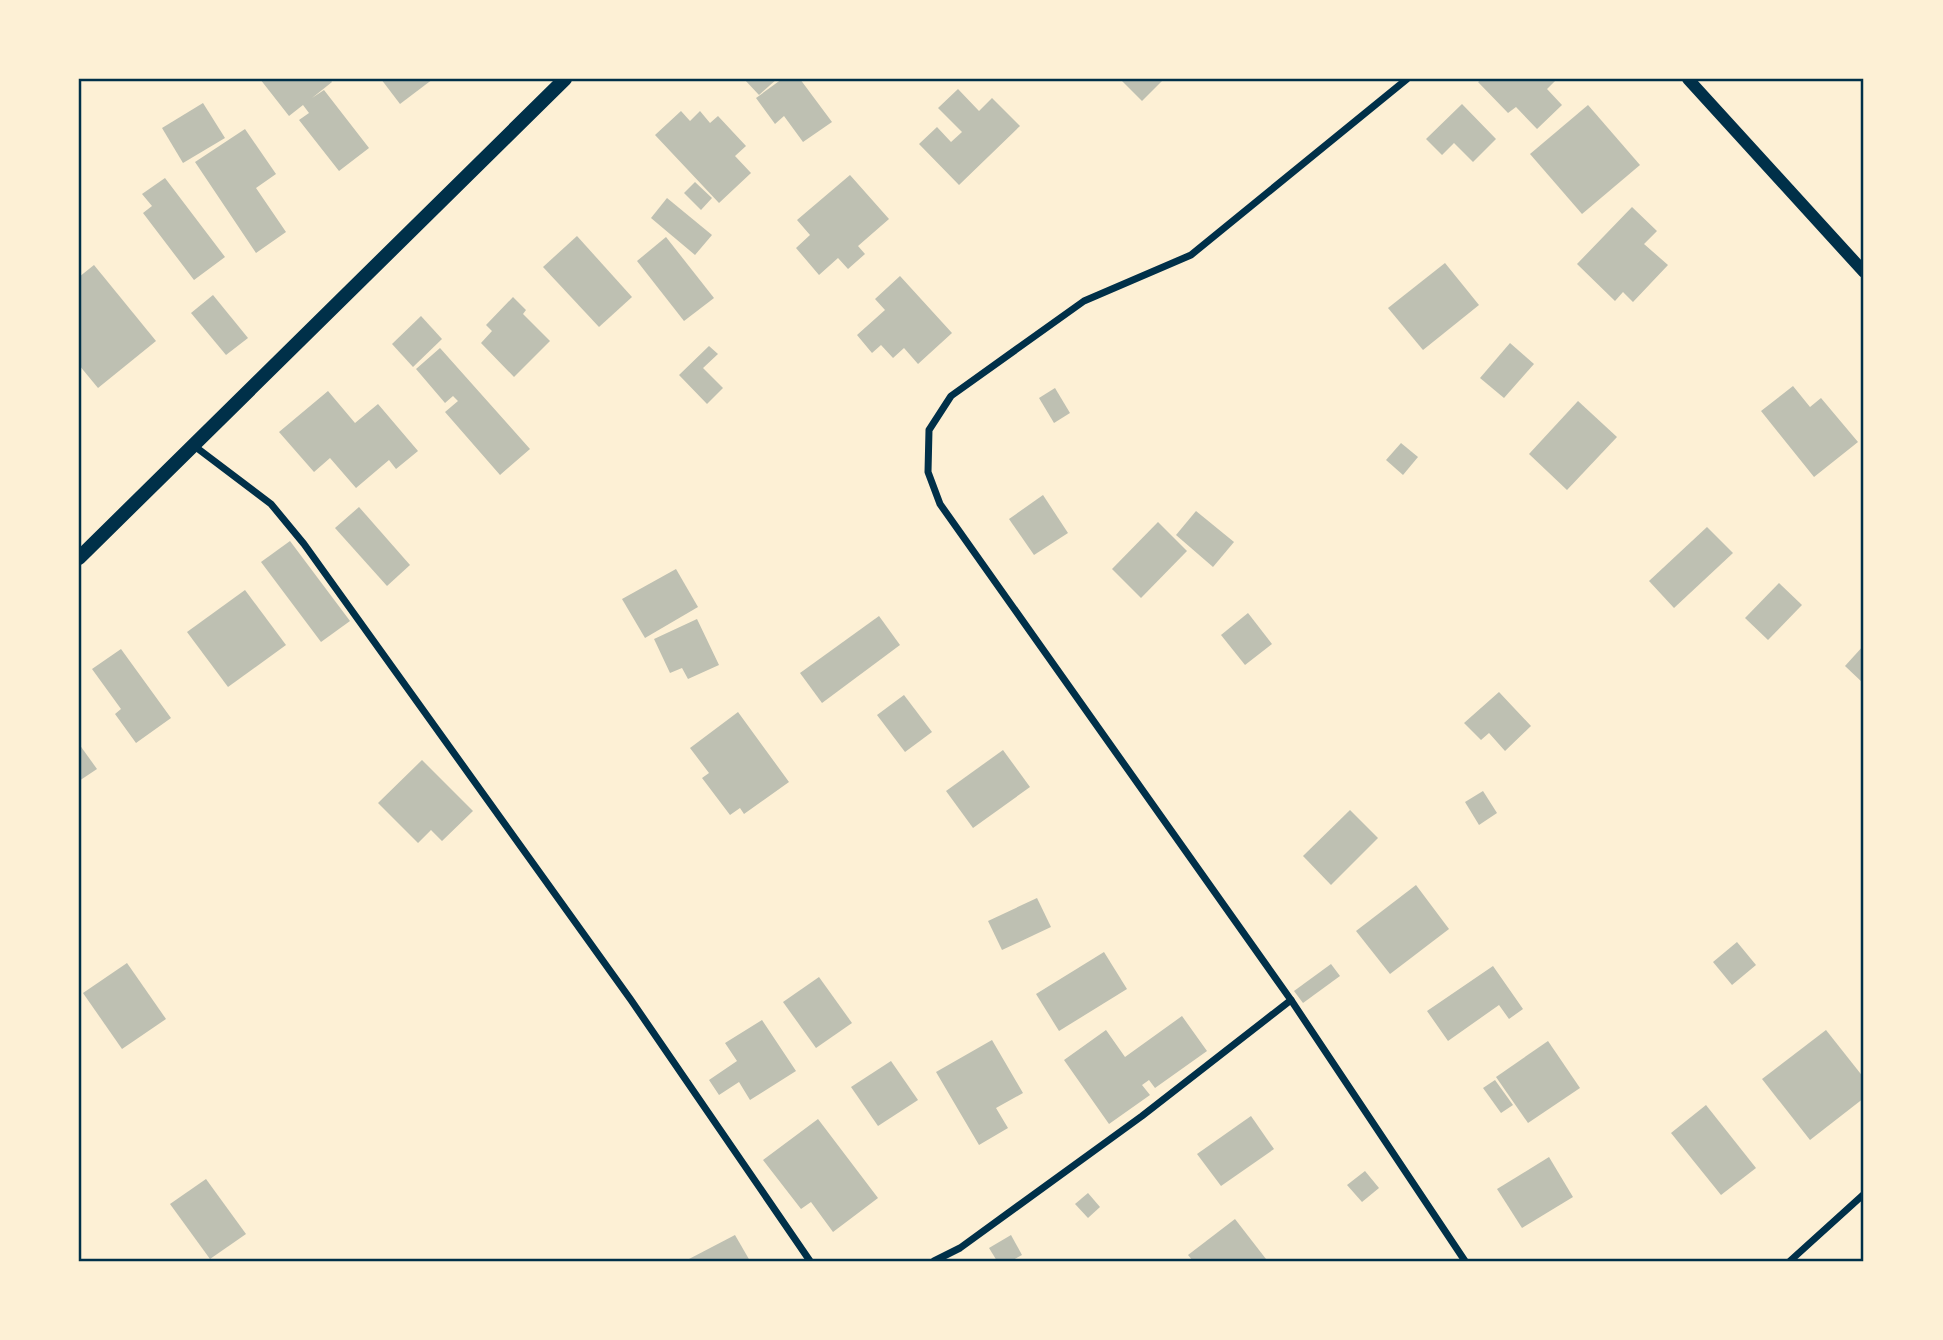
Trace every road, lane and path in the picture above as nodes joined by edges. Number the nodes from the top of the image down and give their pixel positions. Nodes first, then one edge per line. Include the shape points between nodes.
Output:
1 (565, 79) edge
2 (1408, 79) edge
3 (1688, 79) edge
4 (1864, 272) edge
5 (193, 445) junction
6 (79, 558) edge
7 (1291, 1000) junction
8 (1864, 1194) edge
9 (810, 1261) edge
10 (934, 1261) edge
11 (1465, 1261) edge
12 (1790, 1261) edge

1 - 5 main road
2 - 7 street via 1191,256 1084,301 951,396 929,430 928,472 940,504
3 - 4 street
5 - 6 main road
5 - 9 street via 271,504 304,544 631,1000
7 - 10 street via 1142,1116 960,1248
7 - 11 street
8 - 12 street

